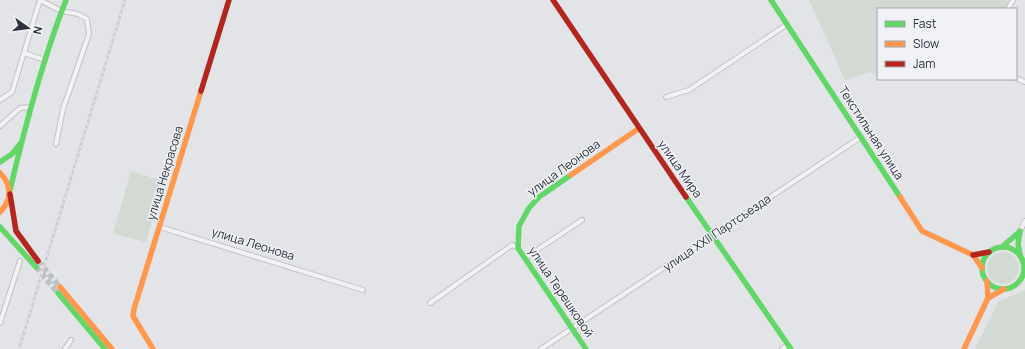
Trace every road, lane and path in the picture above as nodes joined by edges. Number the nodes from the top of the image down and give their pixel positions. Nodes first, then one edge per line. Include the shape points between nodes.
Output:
1 (40, 0) edge
2 (66, 0) edge
3 (229, 0) edge
4 (553, 0) edge
5 (771, 0) edge
6 (61, 11) junction
7 (786, 26) junction
8 (24, 53) junction
9 (45, 60) junction
10 (666, 97) dead end
11 (0, 100) edge
12 (31, 108) junction
13 (0, 126) edge
14 (638, 129) junction
15 (860, 137) junction
16 (21, 143) junction
17 (56, 144) dead end
18 (0, 162) edge
19 (0, 173) edge
20 (10, 192) junction
21 (0, 212) edge
22 (582, 220) dead end
23 (1025, 220) edge
24 (0, 227) edge
25 (160, 227) junction
26 (1020, 231) junction
27 (714, 236) junction
28 (1003, 246) junction
29 (518, 248) junction
30 (989, 252) junction
31 (1020, 254) junction
32 (973, 255) junction
33 (525, 258) junction
34 (20, 261) dead end
35 (38, 261) tunnel mouth
36 (36, 267) tunnel mouth
37 (982, 268) junction
38 (1025, 269) edge
39 (987, 281) junction
40 (1025, 283) edge
41 (1017, 284) junction
42 (60, 287) tunnel mouth
43 (1005, 289) junction
44 (363, 290) dead end
45 (58, 293) tunnel mouth
46 (988, 298) junction
47 (430, 303) dead end
48 (0, 323) edge
49 (573, 329) junction
50 (71, 340) dead end
51 (790, 347) edge
52 (65, 349) edge
53 (105, 349) edge
54 (112, 349) edge
55 (153, 349) edge
56 (541, 349) edge
57 (586, 349) edge
58 (782, 349) edge
59 (964, 349) edge

1 - 6 street
1 - 8 street
2 - 6 main road
3 - 25 main road, улица Некрасова
4 - 14 main road, улица Мира
5 - 7 main road, Текстильная улица
6 - 9 main road
6 - 17 street via 78,14 87,19 89,34 63,109
7 - 10 street via 689,90
7 - 15 main road, Текстильная улица
8 - 9 street
8 - 11 street via 12,92
9 - 12 main road
12 - 13 street via 20,108
12 - 16 main road
14 - 27 main road, улица Мира
14 - 29 main road, улица Леонова via 533,203 520,220 517,229
15 - 27 street, улица XXII Партсъезда
15 - 32 main road, Текстильная улица via 922,231
16 - 18 main road via 12,154
16 - 20 main road
19 - 20 main road via 8,182
20 - 21 main road via 7,204
20 - 35 main road via 19,237
22 - 33 street
23 - 26 street
24 - 36 main road
25 - 44 street, улица Леонова
25 - 55 main road, улица Некрасова via 133,316
26 - 28 main road
26 - 31 main road
27 - 49 street, улица XXII Партсъезда
27 - 51 main road, улица Мира
28 - 30 main road
28 - 31 main road via 1012,248
29 - 33 main road, улица Терешковой
29 - 47 street via 512,245
30 - 32 main road
30 - 37 main road
31 - 38 main road
32 - 37 main road
33 - 49 main road, улица Терешковой
34 - 48 street
37 - 39 main road
38 - 41 main road
39 - 43 main road via 994,287
39 - 46 main road
40 - 41 main road
41 - 43 main road
42 - 54 main road
43 - 46 main road
45 - 53 main road
46 - 59 main road
49 - 56 street, улица XXII Партсъезда
49 - 57 main road, улица Терешковой
50 - 52 street
51 - 58 street

